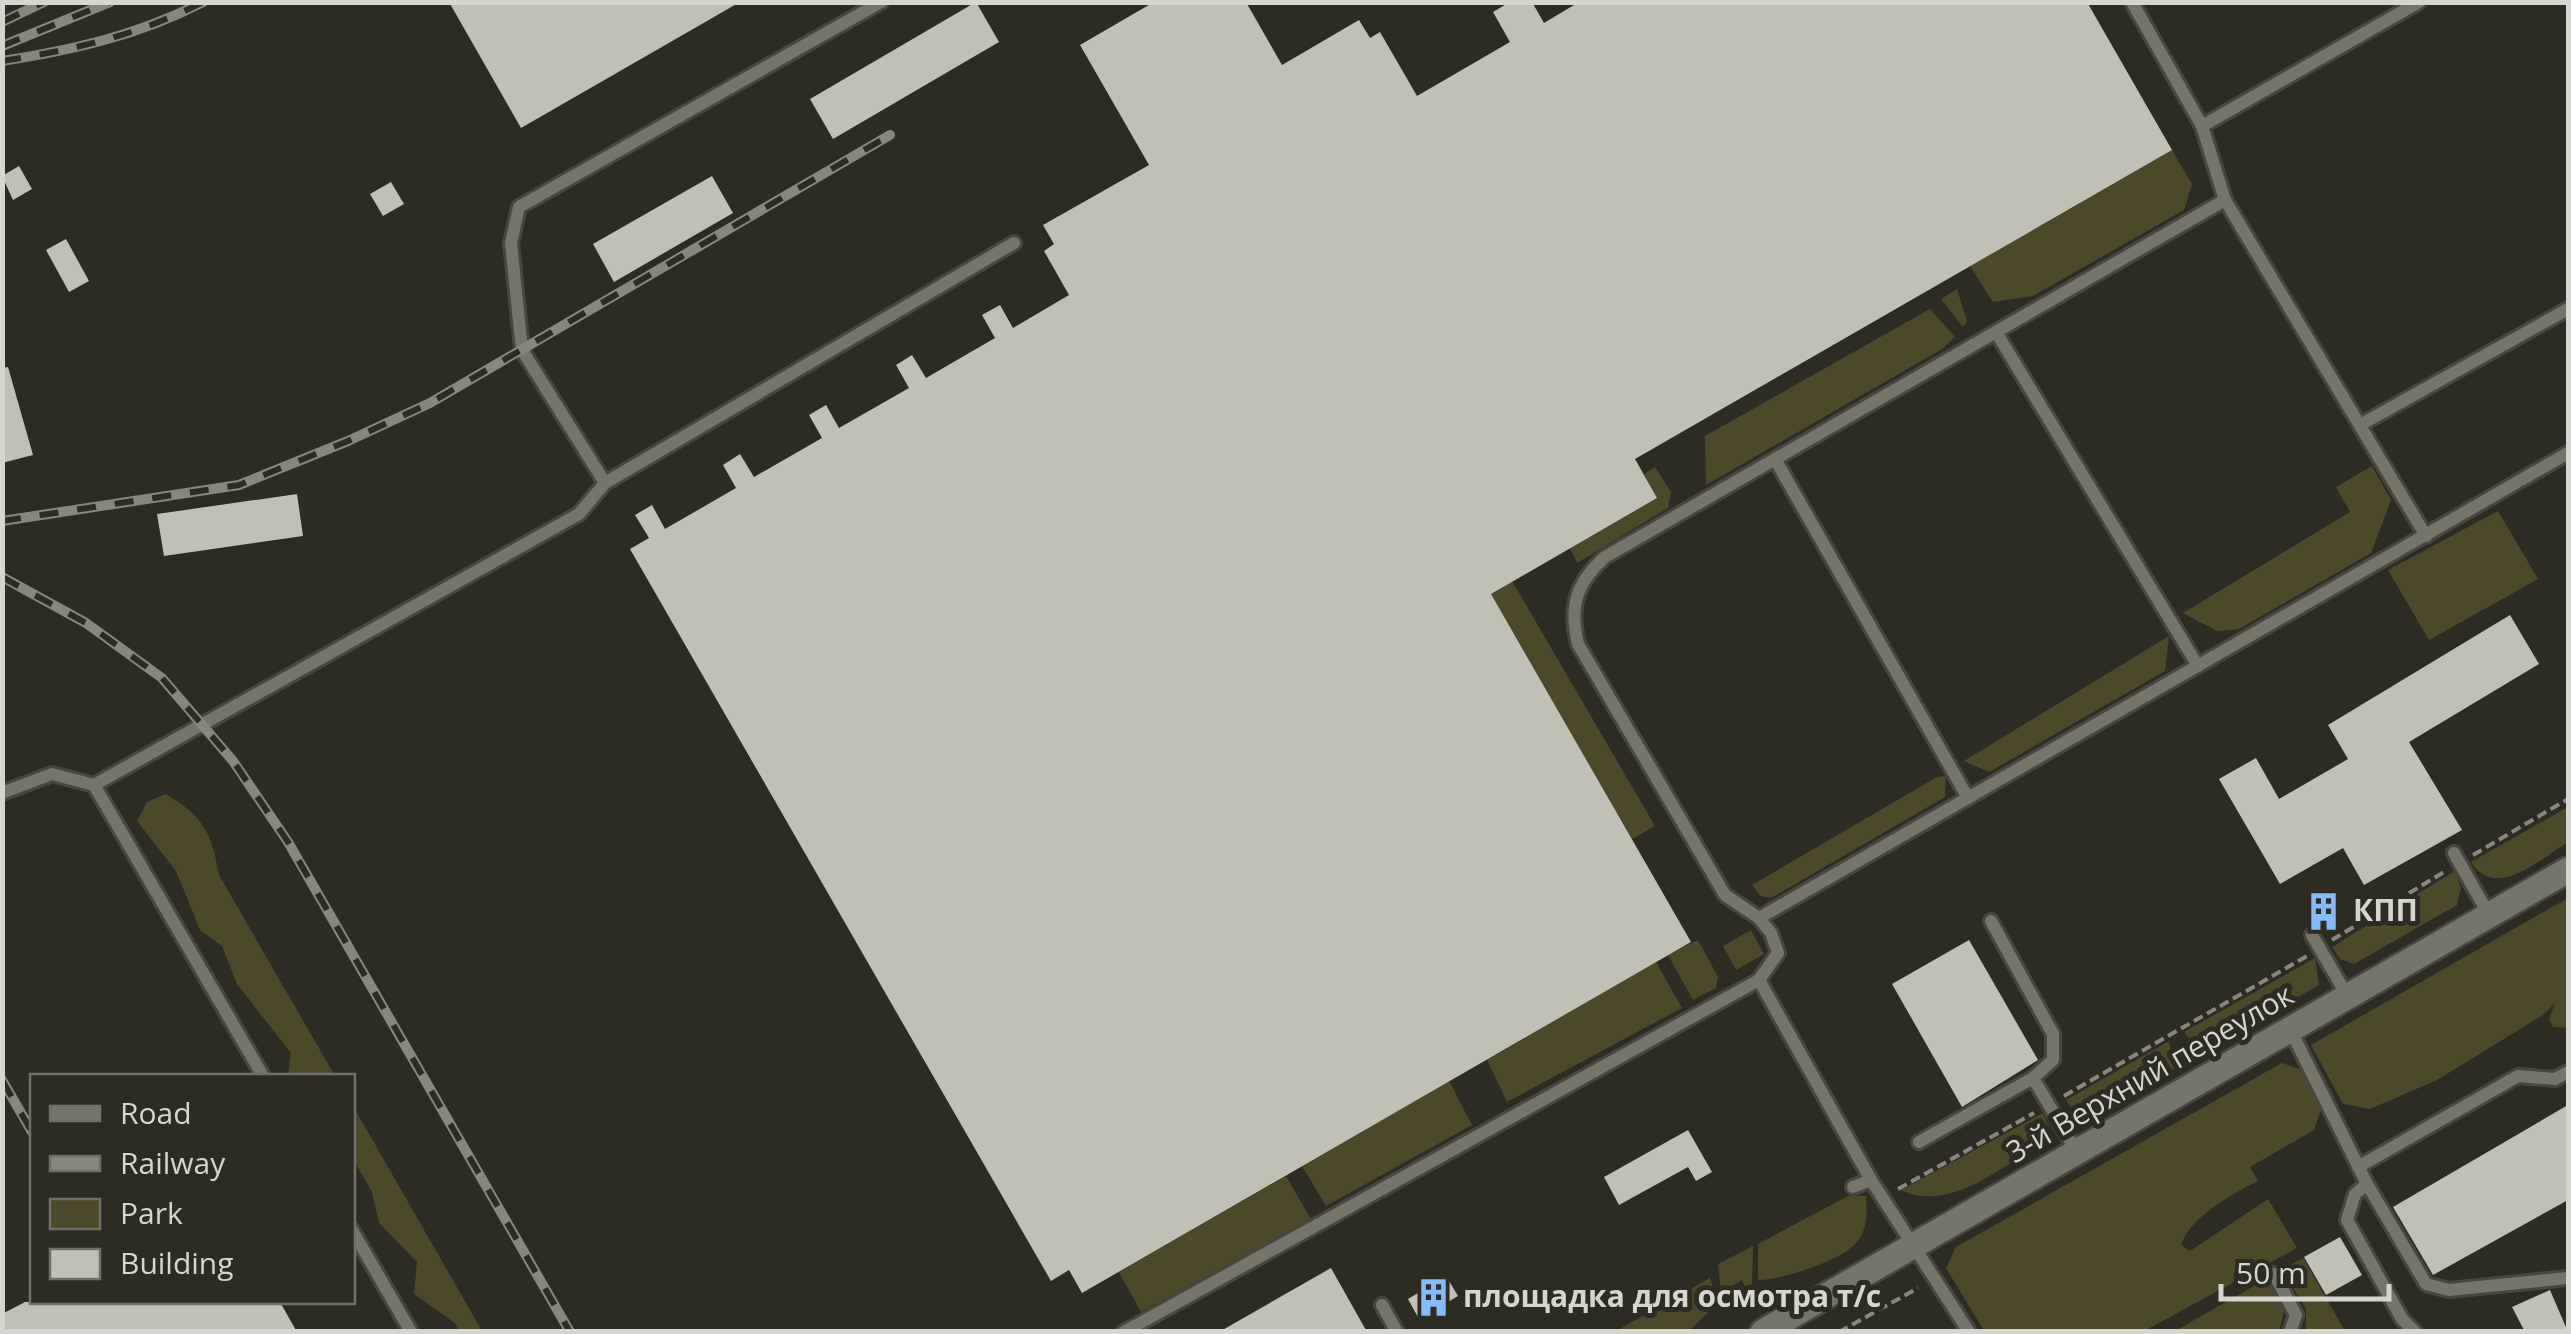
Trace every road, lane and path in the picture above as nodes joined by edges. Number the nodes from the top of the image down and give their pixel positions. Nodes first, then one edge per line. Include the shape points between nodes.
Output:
1 (881, 2) edge
2 (2132, 2) edge
3 (2419, 2) edge
4 (2202, 126) junction
5 (2225, 200) junction
6 (1014, 243) dead end
7 (2568, 309) edge
8 (1996, 332) junction
9 (2360, 426) junction
10 (2568, 453) edge
11 (1774, 459) junction
12 (604, 483) junction
13 (2426, 536) junction
14 (2198, 666) junction
15 (94, 784) junction
16 (2, 792) edge
17 (1968, 798) junction
18 (2568, 800) edge
19 (2457, 858) junction
20 (2568, 870) edge
21 (2489, 916) junction
22 (1759, 918) junction
23 (1990, 921) dead end
24 (2312, 935) dead end
25 (2320, 948) junction
26 (1759, 980) junction
27 (2348, 997) junction
28 (2290, 1031) junction
29 (2568, 1072) edge
30 (262, 1074) edge
31 (2033, 1078) junction
32 (2049, 1104) junction
33 (1919, 1142) dead end
34 (2078, 1154) junction
35 (2358, 1167) junction
36 (1871, 1180) junction
37 (2366, 1184) junction
38 (1853, 1188) dead end
39 (1883, 1197) junction
40 (355, 1235) edge
41 (1915, 1245) junction
42 (2274, 1274) dead end
43 (1936, 1278) junction
44 (2568, 1278) edge
45 (1382, 1305) dead end
46 (411, 1332) edge
47 (1124, 1332) edge
48 (1396, 1332) edge
49 (1763, 1332) edge
50 (1839, 1332) edge
51 (1969, 1332) edge
52 (2290, 1332) edge
53 (2415, 1332) edge

1 - 12 lane via 520,208 511,243 522,350
2 - 4 lane
3 - 4 lane
4 - 5 lane
5 - 8 lane
5 - 9 lane
6 - 12 lane
7 - 9 lane
8 - 11 lane
8 - 14 lane
9 - 13 lane
10 - 13 lane
11 - 17 lane
11 - 22 lane via 1605,557 1574,596 1573,621 1578,644 1725,895
12 - 15 lane via 579,514
13 - 14 lane
14 - 17 lane
15 - 16 lane via 52,774
15 - 30 lane
17 - 22 lane
18 - 19 path
19 - 21 lane
19 - 25 path
20 - 21 street, 3-й Верхний переулок
21 - 27 street, 3-й Верхний переулок
22 - 26 lane via 1778,952
23 - 31 lane via 2053,1034 2053,1060
24 - 25 lane
25 - 27 lane
25 - 32 path
26 - 36 lane
26 - 47 lane
27 - 28 street, 3-й Верхний переулок
28 - 34 street, 3-й Верхний переулок
28 - 35 lane
29 - 35 lane via 2555,1079 2518,1076
31 - 32 lane
31 - 33 lane
32 - 34 lane
32 - 39 path
34 - 41 street, 3-й Верхний переулок
35 - 37 lane
36 - 38 lane
36 - 39 lane
37 - 44 lane via 2419,1276 2436,1289
37 - 53 lane via 2355,1194 2347,1220
39 - 41 lane
40 - 46 lane
41 - 43 lane
41 - 49 street, 3-й Верхний переулок
42 - 52 lane via 2296,1315
43 - 50 path
43 - 51 lane
45 - 48 lane

